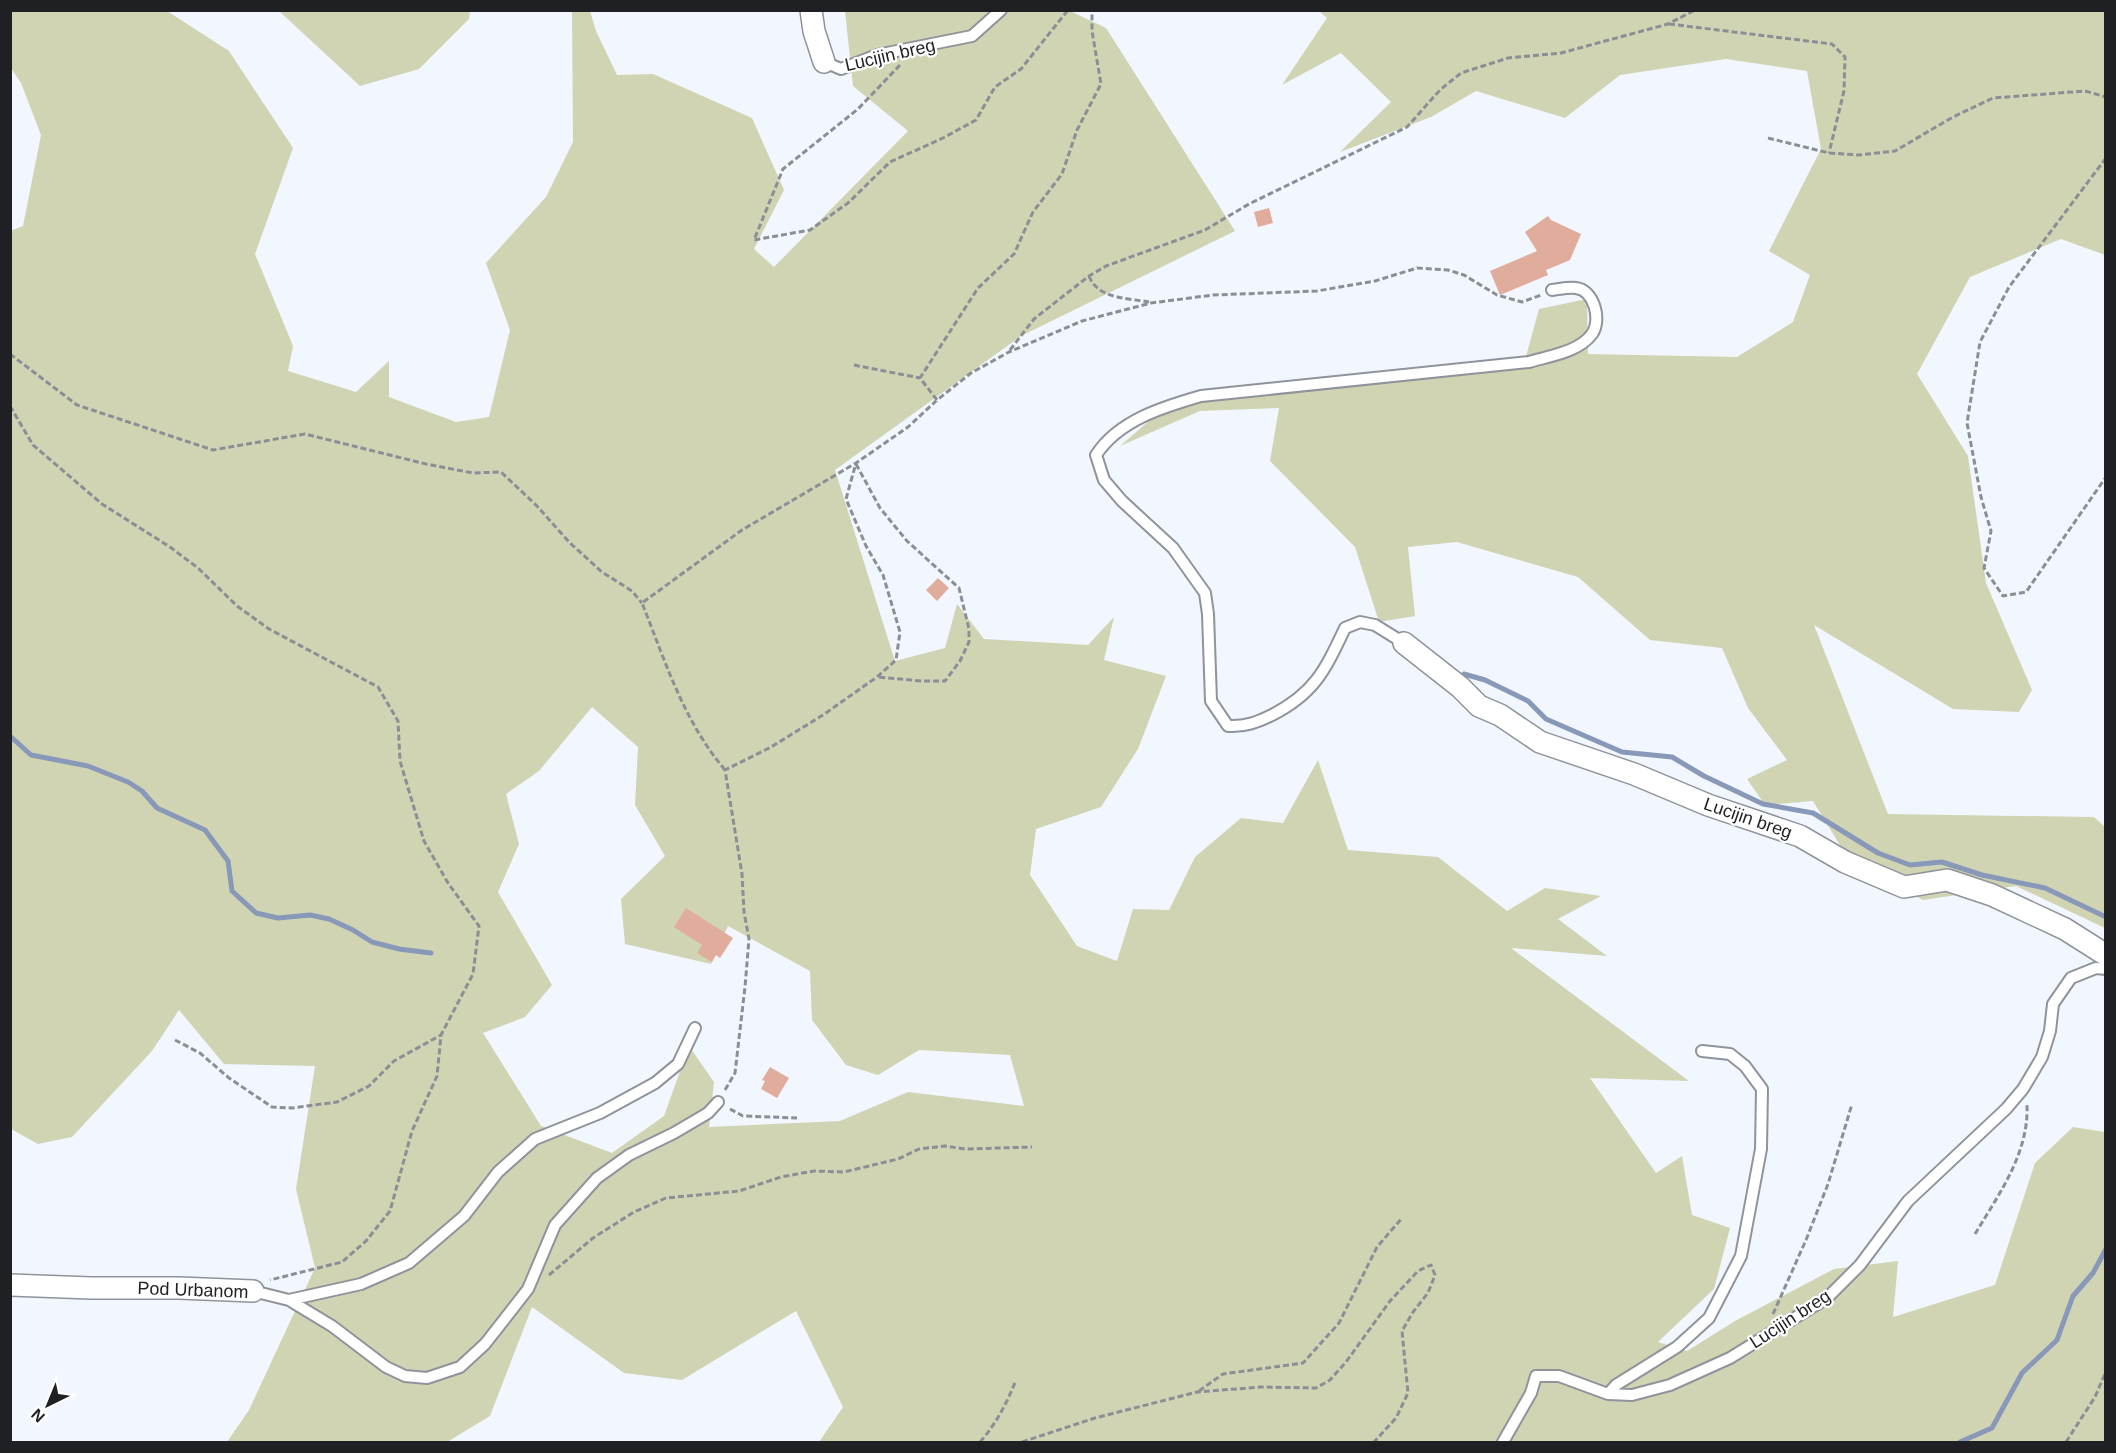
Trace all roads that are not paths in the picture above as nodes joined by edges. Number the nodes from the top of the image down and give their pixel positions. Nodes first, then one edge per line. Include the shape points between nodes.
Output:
1 (811, 10) edge
2 (1001, 10) edge
3 (824, 62) joint
4 (1552, 290) road end
5 (1404, 643) joint
6 (2106, 955) edge
7 (2106, 969) edge
8 (695, 1028) dead end
9 (1702, 1051) dead end
10 (718, 1102) road end
11 (10, 1285) edge
12 (253, 1290) joint
13 (289, 1300) junction
14 (1608, 1394) junction
15 (1503, 1443) edge

1 - 3 street, Lucijin breg
2 - 3 lane, Lucijin breg via 972,36 877,55 841,69
4 - 5 lane via 1578,288 1595,306 1598,319 1593,333 1576,347 1529,362 1202,396 1165,406 1129,424 1106,440 1096,455 1104,480 1173,548 1205,593 1211,701 1228,726 1243,727 1292,705 1323,671 1344,628 1360,622 1375,625
5 - 6 street, Lucijin breg via 1479,706 1540,742 1800,836 1845,862 1904,887 1947,880 1992,895 2065,929
7 - 14 lane, Lucijin breg via 2096,968 2071,978 2053,1004 2042,1057 2023,1089 1908,1201 1860,1265 1827,1298 1730,1358 1670,1385 1632,1395
8 - 13 lane via 678,1064 655,1083 600,1113 535,1138 498,1172 464,1216 409,1263 361,1284
9 - 14 lane via 1730,1054 1762,1089 1761,1149 1741,1256 1709,1318 1677,1347
10 - 13 lane, Pod Urbanom via 708,1113 629,1155 597,1178 555,1225 528,1288 485,1344 460,1366 427,1378 405,1376
11 - 12 street, Pod Urbanom
12 - 13 lane, Pod Urbanom
14 - 15 lane, Lucijin breg via 1559,1376 1536,1376 1531,1393

